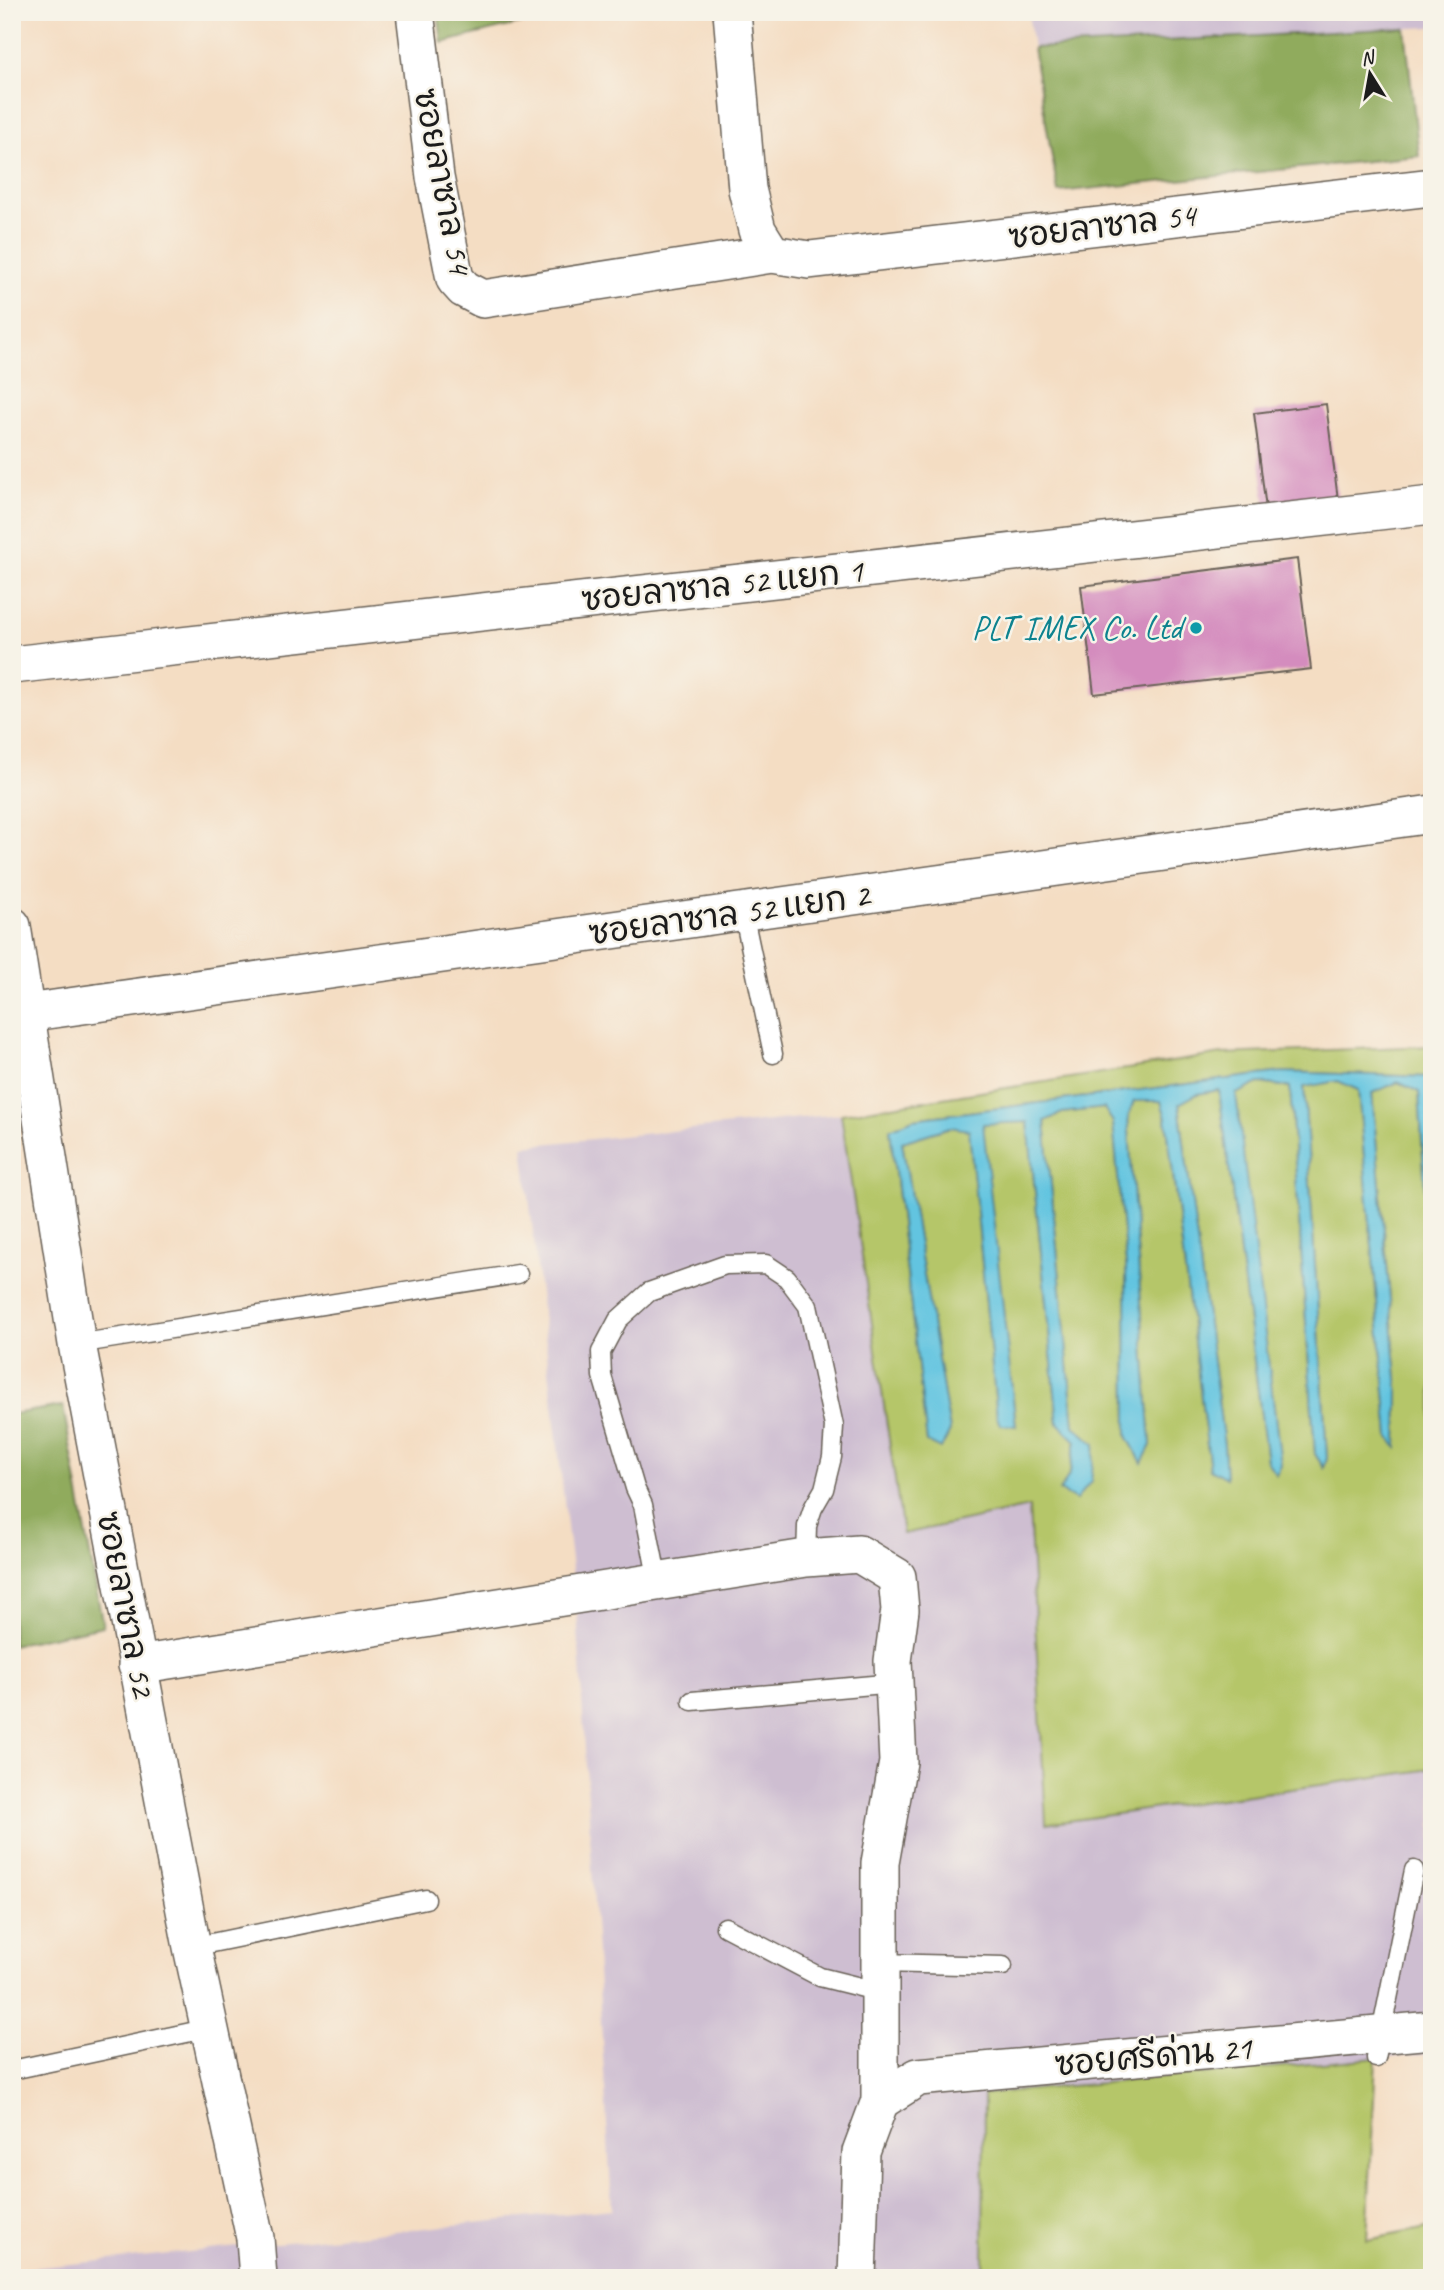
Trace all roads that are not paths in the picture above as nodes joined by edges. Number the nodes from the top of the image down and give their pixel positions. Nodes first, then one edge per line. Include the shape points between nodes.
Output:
1 (415, 12) edge
2 (732, 12) edge
3 (1432, 187) edge
4 (772, 254) junction
5 (1432, 505) edge
6 (12, 665) edge
7 (1432, 814) edge
8 (744, 912) junction
9 (12, 926) edge
10 (26, 1013) junction
11 (773, 1054) dead end
12 (519, 1274) dead end
13 (77, 1344) junction
14 (806, 1558) junction
15 (658, 1582) junction
16 (137, 1665) junction
17 (895, 1682) junction
18 (692, 1701) dead end
19 (1415, 1870) dead end
20 (426, 1899) dead end
21 (725, 1927) dead end
22 (192, 1947) junction
23 (1003, 1966) dead end
24 (880, 1978) junction
25 (210, 2028) junction
26 (1432, 2030) edge
27 (1378, 2046) junction
28 (12, 2070) edge
29 (880, 2101) junction
30 (258, 2278) edge
31 (857, 2278) edge

1 - 4 street, ซอยลาซาล 54 via 435,177 455,278 464,289 483,299
2 - 4 street via 747,189 757,230
3 - 4 street, ซอยลาซาล 54 via 809,260
5 - 6 street, ซอยลาซาล 52 แยก 1
7 - 8 street, ซอยลาซาล 52 แยก 2
8 - 10 street, ซอยลาซาล 52 แยก 2
8 - 11 lane
9 - 10 street, ซอยลาซาล 52
10 - 13 street, ซอยลาซาล 52
12 - 13 lane
13 - 16 street, ซอยลาซาล 52
14 - 15 street
14 - 15 lane via 807,1526 824,1489 834,1426 808,1306 787,1278 766,1264 724,1265 649,1292 618,1320 601,1352 602,1376 643,1505
14 - 17 street via 859,1554 897,1577 900,1610
15 - 16 street
16 - 22 street, ซอยลาซาล 52
17 - 18 lane
17 - 24 street via 898,1762 880,1863
19 - 27 lane
20 - 22 lane
21 - 24 lane via 820,1977
22 - 25 street, ซอยลาซาล 52
23 - 24 lane
24 - 29 street
25 - 28 lane
25 - 30 street, ซอยลาซาล 52 via 255,2238
26 - 27 street, ซอยศรีด่าน 21
27 - 29 street, ซอยศรีด่าน 21 via 918,2077
29 - 31 street via 861,2152

